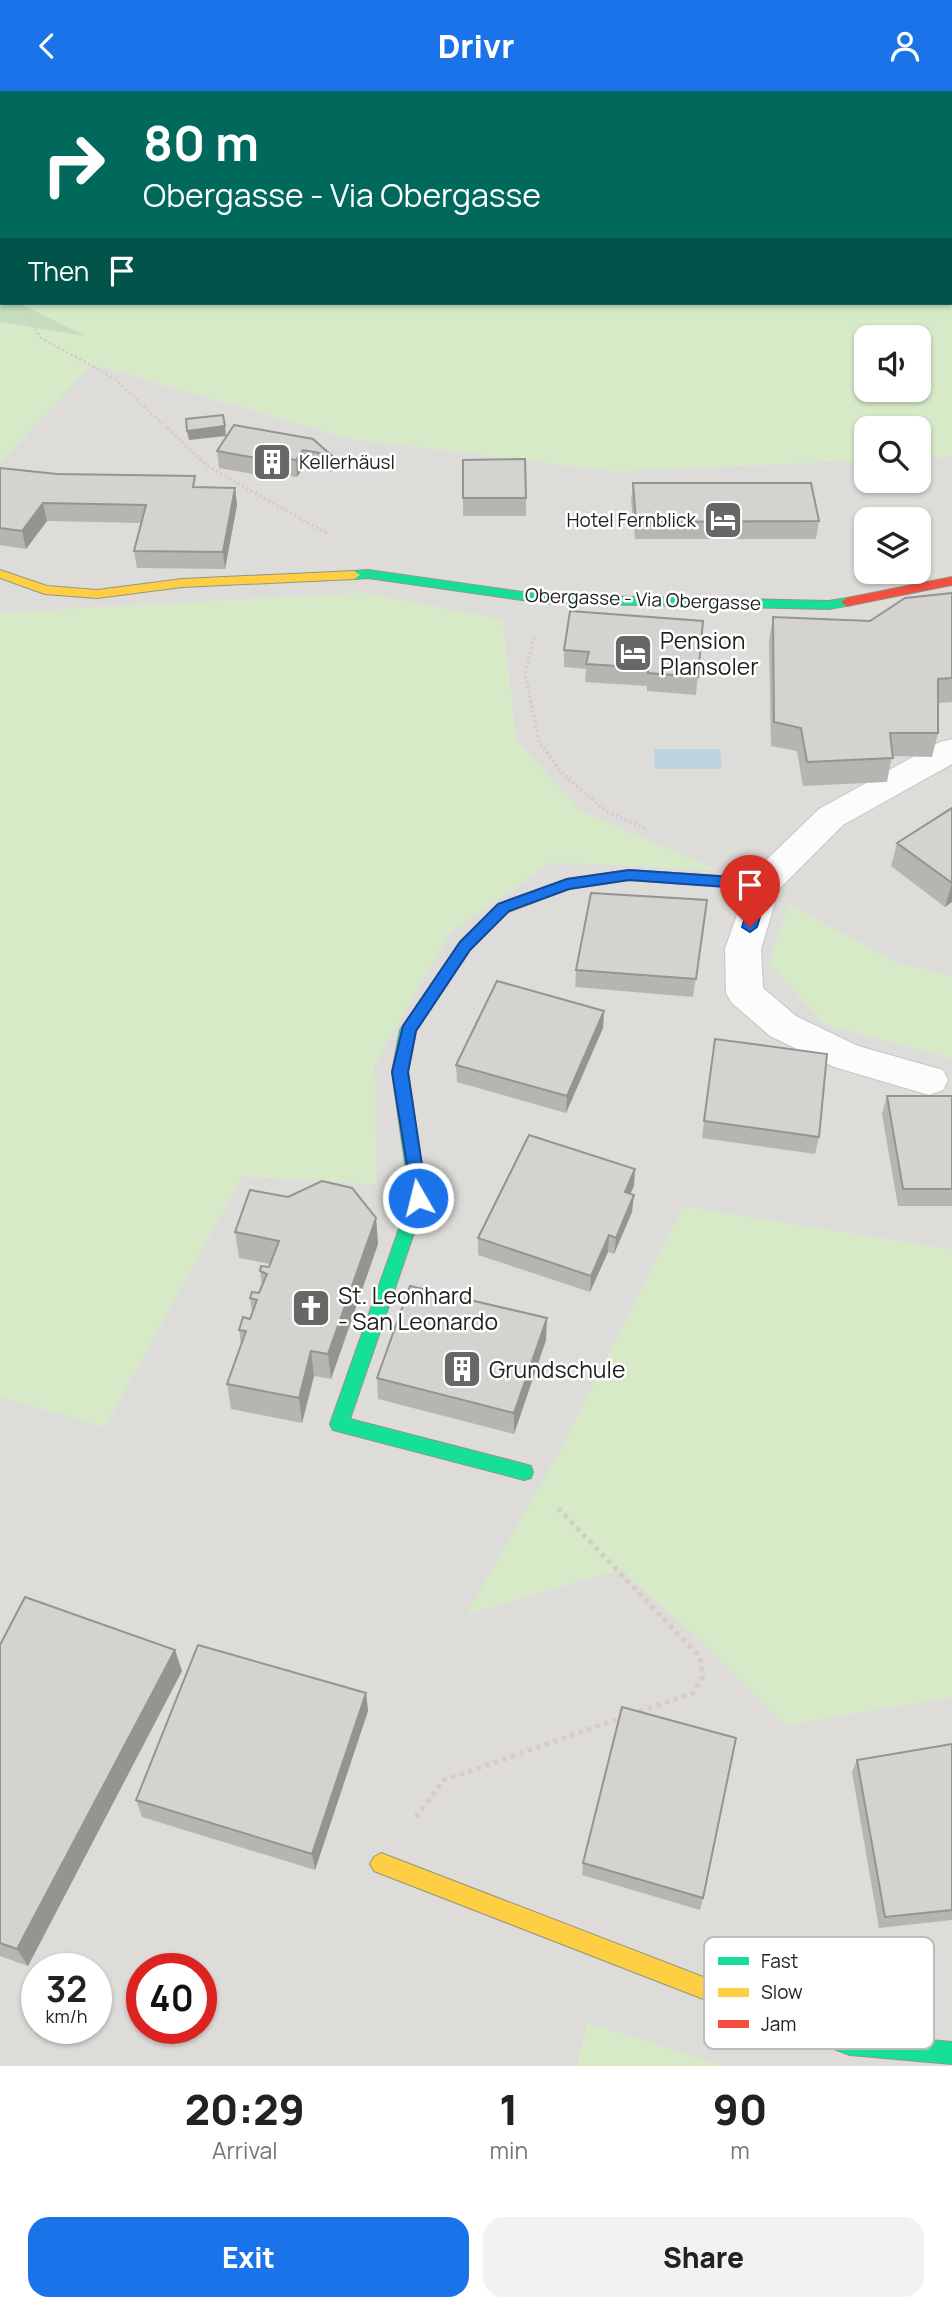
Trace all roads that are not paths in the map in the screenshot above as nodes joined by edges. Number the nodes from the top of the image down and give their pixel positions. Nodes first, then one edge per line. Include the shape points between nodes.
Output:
1 (0, 574) edge
2 (952, 581) edge
3 (952, 750) edge
4 (763, 884) junction
5 (929, 1080) dead end
6 (524, 1472) road end
7 (381, 1864) road end
8 (704, 1988) edge
9 (907, 2049) edge
10 (952, 2053) edge

1 - 2 street, Obergasse - Via Obergasse via 45,590 97,594 181,583 369,574 543,599 829,605
3 - 4 street via 831,817
4 - 5 street via 743,949 745,993 783,1026 847,1057
4 - 6 street via 629,875 567,884 503,908 465,946 408,1030 400,1072 418,1198 338,1425
7 - 8 street
9 - 10 street

